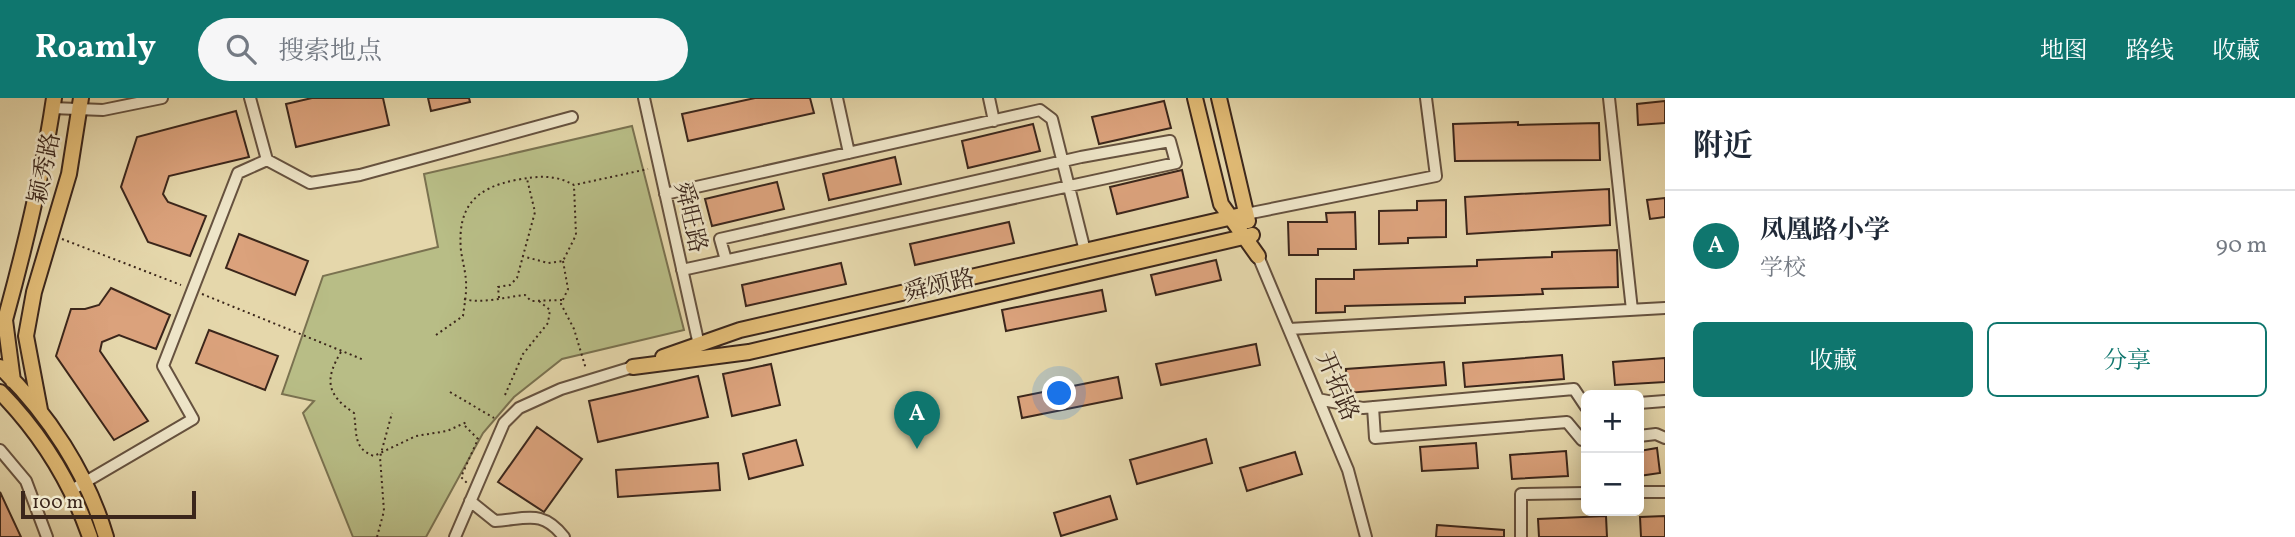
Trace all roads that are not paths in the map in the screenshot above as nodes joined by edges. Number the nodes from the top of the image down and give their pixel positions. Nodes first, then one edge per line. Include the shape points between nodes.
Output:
1 (162, 98) edge
2 (250, 98) edge
3 (644, 98) edge
4 (837, 98) edge
5 (989, 98) edge
6 (1195, 98) edge
7 (1219, 98) edge
8 (1426, 98) edge
9 (1609, 98) edge
10 (53, 103) edge
11 (80, 103) edge
12 (572, 117) dead end
13 (994, 121) junction
14 (849, 153) junction
15 (267, 160) junction
16 (1063, 161) junction
17 (1069, 187) junction
18 (665, 194) junction
19 (1246, 214) junction
20 (1230, 217) junction
21 (1248, 236) junction
22 (1085, 251) junction
23 (1258, 256) joint
24 (726, 260) junction
25 (682, 270) junction
26 (1665, 308) edge
27 (1632, 310) junction
28 (30, 317) junction
29 (3, 323) edge
30 (1289, 329) junction
31 (4, 345) edge
32 (699, 345) junction
33 (0, 367) edge
34 (633, 367) junction
35 (13, 380) junction
36 (0, 392) edge
37 (1318, 399) junction
38 (1581, 400) edge
39 (1665, 401) edge
40 (1644, 403) edge
41 (1373, 407) junction
42 (40, 410) junction
43 (19, 414) junction
44 (1644, 435) edge
45 (1665, 438) edge
46 (1581, 439) edge
47 (0, 450) edge
48 (76, 487) junction
49 (1644, 492) edge
50 (1665, 492) edge
51 (1581, 493) edge
52 (472, 497) junction
53 (47, 537) edge
54 (90, 537) edge
55 (106, 537) edge
56 (455, 537) edge
57 (565, 537) edge
58 (1366, 537) edge
59 (1521, 537) edge

1 - 11 street via 103,110
2 - 15 street
3 - 18 street, 舜旺路
4 - 14 street
5 - 13 street
6 - 20 main road, 开拓路 via 1221,204
7 - 19 main road, 开拓路
8 - 19 street via 1436,176
9 - 27 street
10 - 11 street
10 - 29 main road, 颖秀路 via 46,152
11 - 28 main road, 颖秀路 via 69,174
12 - 15 street via 360,175 310,183
13 - 14 street
13 - 16 street via 1040,110 1052,119
14 - 18 street
15 - 48 street via 238,173 163,366 193,419
16 - 17 street
16 - 17 street via 1170,141 1176,163
16 - 24 street via 720,239
17 - 22 street
17 - 24 street
18 - 25 street, 舜旺路
19 - 20 main road, 舜颂路
19 - 21 main road, 开拓路
20 - 21 main road, 开拓路
20 - 22 main road, 舜颂路
21 - 23 main road, 开拓路
21 - 34 main road, 舜颂路 via 749,352
22 - 32 main road, 舜颂路 via 740,330
23 - 30 street, 开拓路
24 - 25 street
25 - 32 street, 舜旺路
26 - 27 street
27 - 30 street
28 - 31 main road
28 - 42 main road, 颖秀路 via 26,336
29 - 31 main road
30 - 37 street, 开拓路
31 - 35 main road
32 - 34 main road, 舜颂路
33 - 35 main road
34 - 52 street, 舜颂路 via 519,408 504,423
35 - 42 main road
35 - 43 main road
36 - 43 main road
37 - 41 street
37 - 58 street, 开拓路 via 1348,470
38 - 41 street via 1574,389
39 - 40 street
41 - 46 street via 1375,438 1567,422
42 - 48 main road via 54,427
43 - 48 main road
44 - 45 street
47 - 53 street via 26,481
48 - 54 main road
48 - 55 main road
49 - 50 street
51 - 59 street via 1521,494
52 - 56 street
52 - 57 street via 495,521 530,516 551,521

